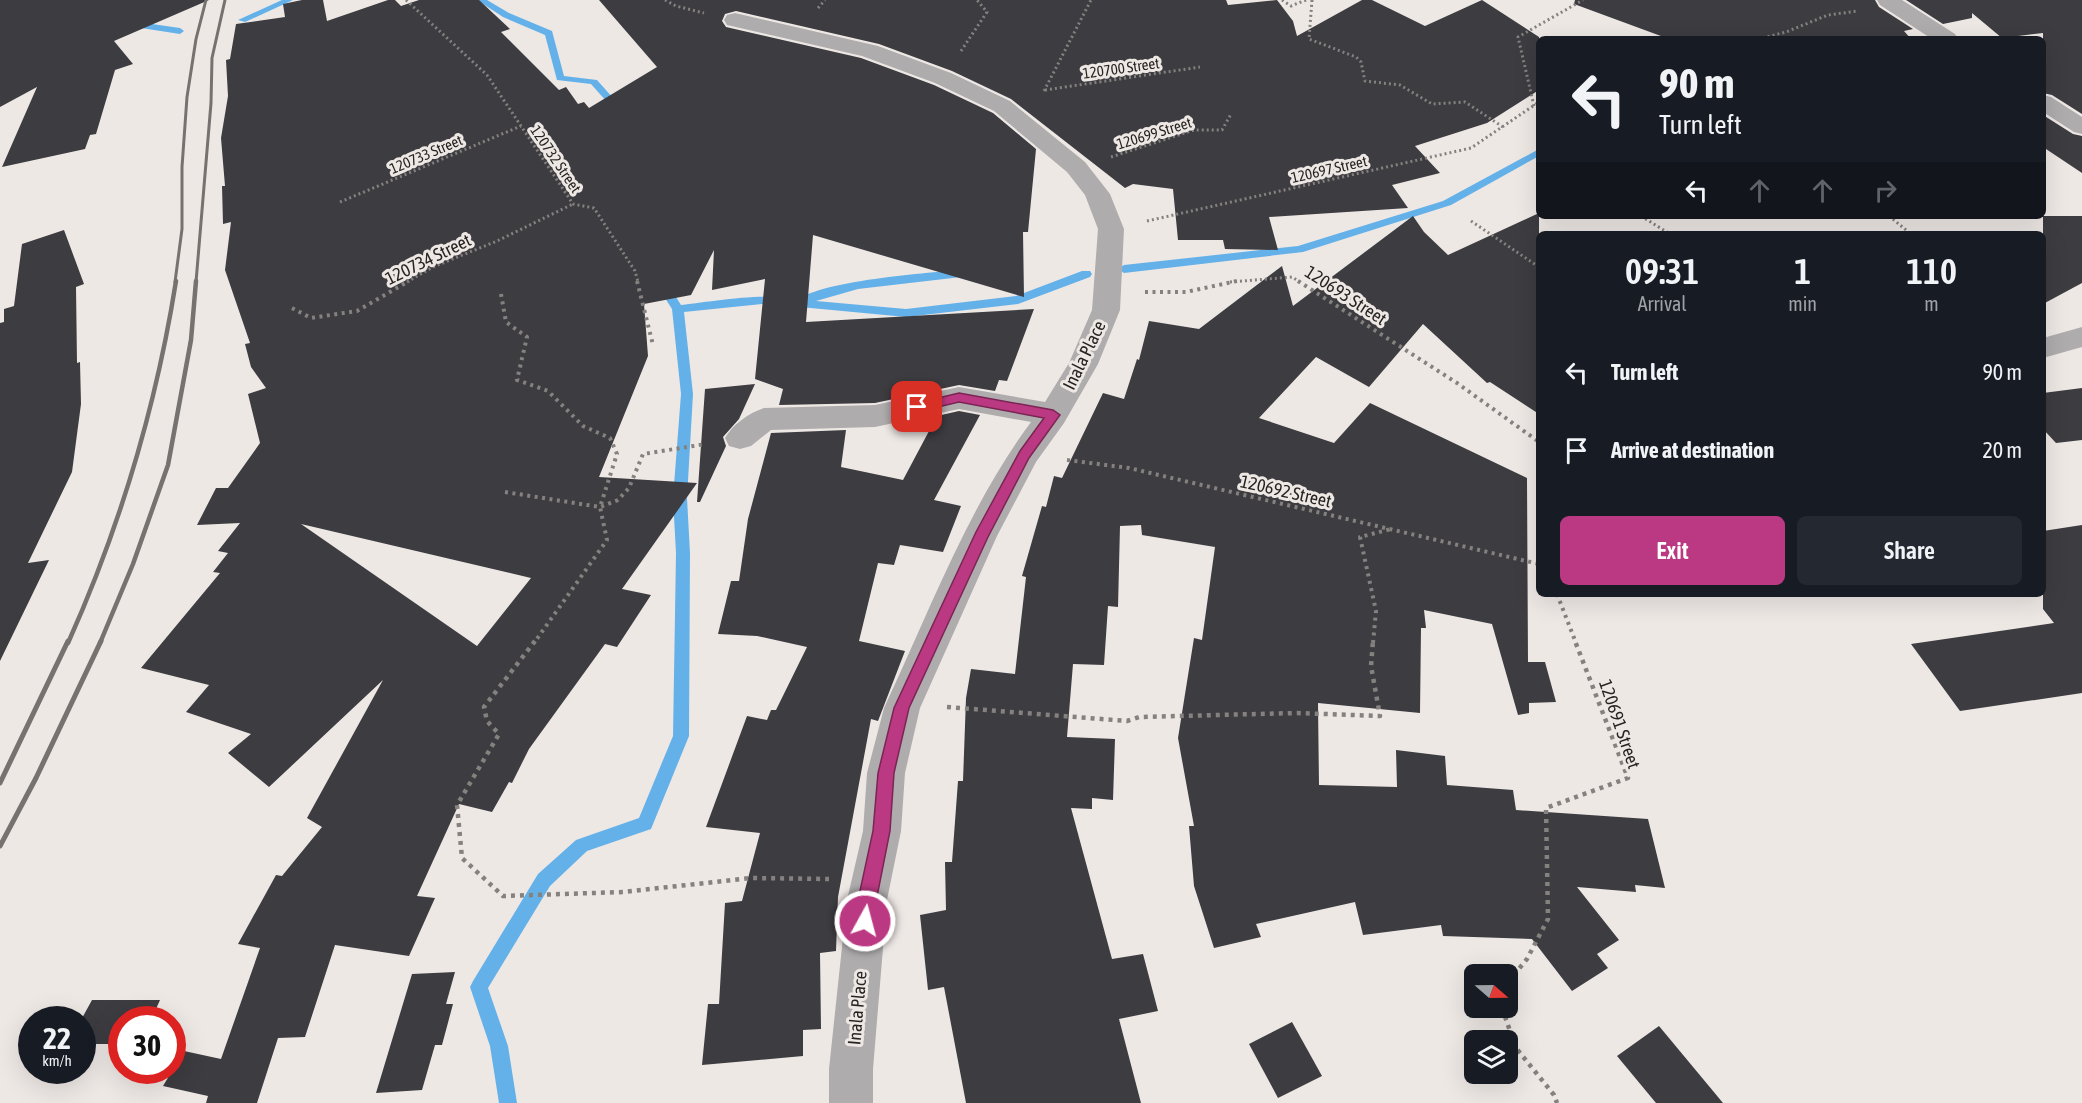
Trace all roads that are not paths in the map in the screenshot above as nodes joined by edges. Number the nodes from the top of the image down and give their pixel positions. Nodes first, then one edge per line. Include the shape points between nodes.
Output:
1 (1893, 4) edge
2 (735, 21) dead end
3 (1942, 36) edge
4 (2046, 104) edge
5 (2082, 127) edge
6 (2082, 337) edge
7 (2046, 347) edge
8 (1053, 415) junction
9 (740, 438) road end
10 (851, 1103) edge

1 - 3 street
2 - 8 street, Inala Place via 870,51 943,78 1010,111 1076,167 1097,194 1111,229 1106,310 1083,363
4 - 5 street
6 - 7 street
8 - 9 street via 959,398 875,417 764,419
8 - 10 street, Inala Place via 1024,454 981,536 902,708 886,773 882,831 867,900

